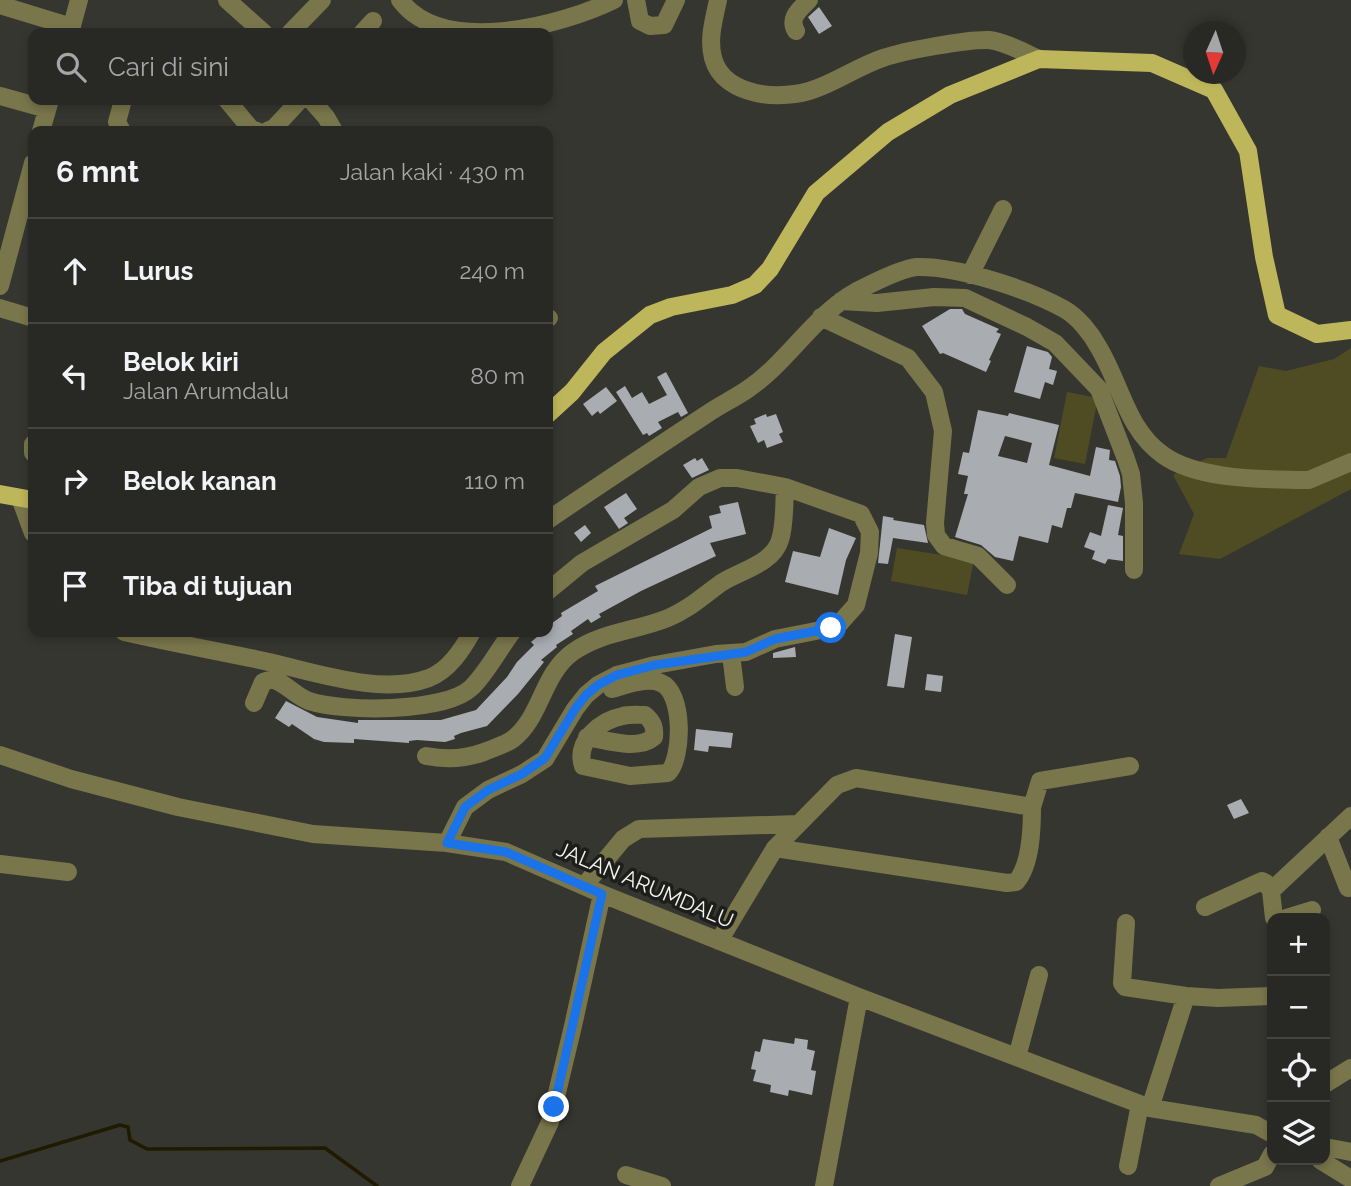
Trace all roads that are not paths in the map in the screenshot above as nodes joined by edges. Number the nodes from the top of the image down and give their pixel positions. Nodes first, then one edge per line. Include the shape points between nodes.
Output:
1 (79, 0) edge
2 (322, 0) edge
3 (400, 0) edge
4 (614, 0) edge
5 (636, 0) edge
6 (719, 0) edge
7 (809, 0) edge
8 (233, 2) edge
9 (674, 2) edge
10 (0, 6) edge
11 (585, 6) edge
12 (65, 28) edge
13 (72, 28) edge
14 (259, 28) edge
15 (294, 28) edge
16 (447, 28) edge
17 (523, 28) edge
18 (796, 31) dead end
19 (1039, 59) junction
20 (0, 96) edge
21 (28, 101) edge
22 (48, 105) edge
23 (122, 105) edge
24 (231, 105) edge
25 (295, 105) edge
26 (315, 105) edge
27 (42, 126) edge
28 (119, 126) edge
29 (249, 126) edge
30 (276, 126) edge
31 (331, 126) edge
32 (28, 196) edge
33 (1003, 209) dead end
34 (970, 275) junction
35 (0, 286) edge
36 (841, 301) junction
37 (0, 308) edge
38 (28, 316) edge
39 (821, 317) junction
40 (1351, 330) edge
41 (553, 409) edge
42 (1351, 462) edge
43 (785, 487) junction
44 (0, 494) edge
45 (27, 499) edge
46 (553, 517) edge
47 (1134, 570) dead end
48 (1007, 585) dead end
49 (553, 587) edge
50 (170, 637) edge
51 (468, 637) edge
52 (508, 637) edge
53 (188, 639) edge
54 (731, 654) junction
55 (735, 687) dead end
56 (254, 704) dead end
57 (575, 709) junction
58 (587, 737) dead end
59 (0, 755) edge
60 (426, 756) dead end
61 (1130, 766) dead end
62 (1032, 807) junction
63 (1351, 816) edge
64 (798, 824) junction
65 (1328, 837) junction
66 (447, 843) junction
67 (775, 848) junction
68 (0, 864) edge
69 (68, 872) dead end
70 (584, 886) junction
71 (1348, 888) dead end
72 (1270, 891) junction
73 (602, 894) junction
74 (1205, 907) dead end
75 (1312, 910) dead end
76 (1273, 913) edge
77 (1302, 913) edge
78 (1126, 923) dead end
79 (719, 940) junction
80 (1039, 975) dead end
81 (859, 996) junction
82 (1186, 996) junction
83 (1267, 996) edge
84 (1017, 1057) junction
85 (1351, 1068) edge
86 (1330, 1081) edge
87 (1145, 1106) junction
88 (1267, 1118) edge
89 (1256, 1125) junction
90 (1267, 1131) edge
91 (1330, 1148) edge
92 (1351, 1152) edge
93 (1267, 1163) edge
94 (1328, 1165) edge
95 (1128, 1166) dead end
96 (626, 1175) dead end
97 (1351, 1179) edge
98 (520, 1186) edge
99 (662, 1186) edge
100 (824, 1186) edge
101 (1219, 1186) edge

1 - 13 street
2 - 15 street
3 - 16 street via 406,8
4 - 11 street
5 - 9 street via 640,21 650,26 664,24
6 - 19 street via 710,36 713,59 730,81 753,92 792,95 883,58 987,40
7 - 18 street via 794,18
8 - 14 street
10 - 12 street
11 - 17 street via 571,18
19 - 40 main road via 1152,63 1214,89 1248,151 1277,316 1317,334
19 - 41 main road via 950,95 888,132 816,193 770,270 755,285 650,315 604,352
20 - 21 street
22 - 27 street
23 - 28 street
24 - 29 street
25 - 30 street
26 - 31 street
32 - 35 street
33 - 34 street
34 - 36 street via 914,267
34 - 42 street via 1027,292 1066,310 1084,326 1135,427 1166,457 1221,474 1297,480 1309,480
36 - 39 street
36 - 47 street via 965,298 1055,343 1099,389 1126,459 1134,503
37 - 38 street
39 - 46 street via 780,363 748,389
39 - 48 street via 908,358 934,392 943,431 936,535 944,546 978,556
43 - 49 street via 737,478 720,478 699,487 673,510 582,563
43 - 54 street via 865,519 869,553 856,605 831,628
43 - 60 street via 781,540 775,551 671,617 599,637 573,652 550,676 527,724 505,744 455,759
44 - 45 main road
50 - 53 street
51 - 53 street via 447,667 399,685 364,682
52 - 56 street via 470,689 445,701 411,707 326,705 306,700 272,679 263,682
54 - 55 street
54 - 57 street via 617,675 598,685
57 - 58 street via 629,684 657,681 674,695 679,722 675,767 668,774 630,776 583,766
57 - 66 street via 545,758 465,807
59 - 66 street, JALAN ARUMDALU via 178,807 313,834
61 - 62 street via 1040,780
62 - 64 street via 856,778 837,785
62 - 67 street via 1027,860 1016,882
63 - 65 street
64 - 67 street
64 - 70 street via 639,829 612,850
65 - 71 street
65 - 72 street
66 - 70 street, JALAN ARUMDALU via 506,852
67 - 79 street
68 - 69 street
70 - 73 street, JALAN ARUMDALU
72 - 74 street via 1262,881
72 - 76 street
73 - 79 street, JALAN ARUMDALU
73 - 98 street via 550,1122
75 - 77 street
78 - 82 street via 1125,987
79 - 81 street, JALAN ARUMDALU
80 - 84 street
81 - 84 street, JALAN ARUMDALU
81 - 100 street
82 - 83 street
82 - 87 street
84 - 87 street, JALAN ARUMDALU
85 - 86 street
87 - 89 street, JALAN ARUMDALU
87 - 95 street
88 - 89 street
89 - 90 street
91 - 92 street
93 - 101 street
94 - 97 street
96 - 99 street

